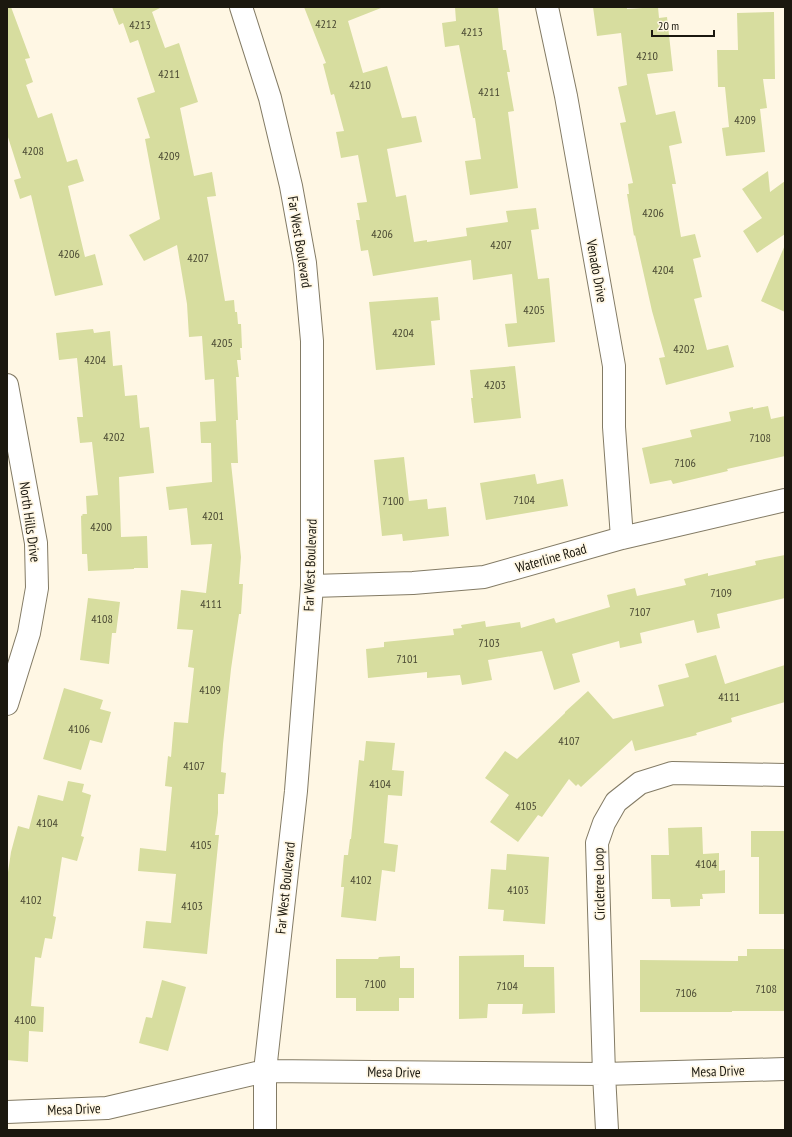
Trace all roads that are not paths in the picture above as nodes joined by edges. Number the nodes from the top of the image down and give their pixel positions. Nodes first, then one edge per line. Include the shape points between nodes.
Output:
1 (241, 7) edge
2 (547, 7) edge
3 (7, 384) edge
4 (785, 500) edge
5 (622, 538) junction
6 (312, 586) junction
7 (7, 704) edge
8 (785, 775) edge
9 (785, 1068) edge
10 (265, 1071) junction
11 (604, 1074) junction
12 (7, 1112) edge
13 (265, 1130) edge
14 (607, 1130) edge

1 - 6 street, Far West Boulevard via 270,98 291,186 305,263 312,341
2 - 5 street, Venado Drive via 566,96 614,366 614,427
3 - 7 street, North Hills Drive via 36,543 37,588 29,633
4 - 5 street, Waterline Road
5 - 6 street, Waterline Road via 484,577 412,583
6 - 10 street, Far West Boulevard via 296,791
8 - 11 street, Circletree Loop via 672,773 640,783 616,802 604,823 597,843
9 - 11 street, Mesa Drive
10 - 11 street, Mesa Drive
10 - 12 street, Mesa Drive via 107,1108
10 - 13 street, Far West Boulevard
11 - 14 street, Circletree Loop

